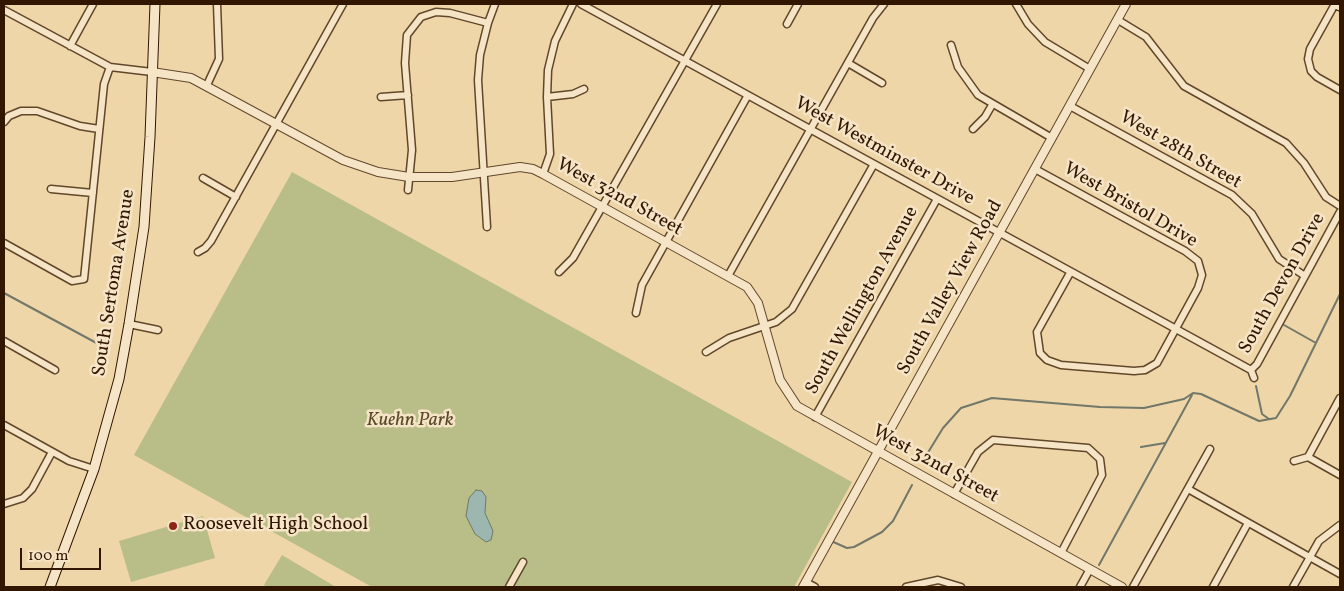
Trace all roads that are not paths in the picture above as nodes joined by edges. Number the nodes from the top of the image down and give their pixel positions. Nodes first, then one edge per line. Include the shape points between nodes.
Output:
1 (93, 4) edge
2 (155, 4) edge
3 (217, 4) edge
4 (342, 4) edge
5 (495, 4) edge
6 (573, 4) edge
7 (581, 4) edge
8 (717, 4) edge
9 (798, 4) edge
10 (884, 4) edge
11 (1016, 4) edge
12 (1126, 4) edge
13 (1336, 4) edge
14 (1340, 6) edge
15 (4, 10) edge
16 (1118, 20) junction
17 (488, 23) junction
18 (787, 24) dead end
19 (951, 45) dead end
20 (70, 46) junction
21 (686, 60) junction
22 (848, 63) junction
23 (110, 67) junction
24 (1090, 69) junction
25 (152, 72) junction
26 (882, 83) dead end
27 (207, 85) junction
28 (584, 89) dead end
29 (1340, 90) edge
30 (408, 95) junction
31 (748, 95) junction
32 (380, 97) dead end
33 (547, 97) junction
34 (992, 105) junction
35 (1070, 106) junction
36 (4, 122) edge
37 (277, 124) junction
38 (973, 128) dead end
39 (99, 129) junction
40 (811, 129) junction
41 (1052, 138) junction
42 (874, 164) junction
43 (1035, 169) junction
44 (482, 171) junction
45 (543, 174) junction
46 (410, 177) junction
47 (203, 178) dead end
48 (51, 189) dead end
49 (408, 190) dead end
50 (93, 193) junction
51 (236, 197) junction
52 (937, 199) junction
53 (1340, 206) edge
54 (603, 207) junction
55 (1340, 212) edge
56 (487, 227) dead end
57 (999, 234) junction
58 (665, 241) junction
59 (4, 243) edge
60 (198, 252) dead end
61 (559, 272) dead end
62 (1070, 273) junction
63 (728, 276) junction
64 (1305, 276) junction
65 (636, 313) dead end
66 (129, 324) junction
67 (765, 326) junction
68 (1176, 329) junction
69 (158, 330) dead end
70 (4, 341) edge
71 (706, 352) dead end
72 (55, 370) dead end
73 (1251, 370) junction
74 (1254, 378) dead end
75 (1340, 398) edge
76 (814, 417) junction
77 (4, 425) edge
78 (1210, 448) dead end
79 (52, 452) junction
80 (878, 452) junction
81 (1308, 457) junction
82 (1294, 461) dead end
83 (94, 469) junction
84 (1340, 475) edge
85 (1188, 489) junction
86 (954, 494) junction
87 (4, 504) edge
88 (1248, 523) junction
89 (1340, 525) edge
90 (1061, 552) junction
91 (1310, 557) junction
92 (523, 562) dead end
93 (1090, 569) junction
94 (1340, 574) edge
95 (804, 585) edge
96 (50, 587) edge
97 (509, 587) edge
98 (815, 587) edge
99 (906, 587) edge
100 (960, 587) edge
101 (1080, 587) edge
102 (1122, 587) edge
103 (1133, 587) edge
104 (1213, 587) edge
105 (1293, 587) edge

1 - 20 street
2 - 25 main road, South Sertoma Avenue
3 - 27 street via 219,59
4 - 37 street
5 - 17 street
6 - 33 street via 551,54
7 - 21 street, West Westminster Drive
8 - 21 street
9 - 18 street
10 - 22 street
11 - 24 street via 1028,24 1045,42
12 - 16 street, South Valley View Road
13 - 14 main road
13 - 29 street via 1310,49 1308,59 1313,74
15 - 20 street, West 32nd Street
16 - 24 street, South Valley View Road
16 - 53 street via 1146,38 1184,86 1286,143 1304,163 1326,197
17 - 30 street via 441,12 426,15 416,22 405,40
17 - 44 street via 478,80
19 - 34 street via 954,59 965,79 978,95
20 - 23 street, West 32nd Street
21 - 31 street, West Westminster Drive
21 - 54 street
22 - 26 street
22 - 40 street
23 - 25 street, West 32nd Street
23 - 39 street via 104,84
24 - 35 street, South Valley View Road
25 - 27 street, West 32nd Street via 184,76
25 - 66 main road, South Sertoma Avenue via 144,227
27 - 37 street, West 32nd Street
28 - 33 street via 573,94
30 - 32 street
30 - 46 street via 412,150
31 - 40 street, West Westminster Drive
31 - 58 street
33 - 45 street via 550,154
34 - 38 street
34 - 41 street
35 - 41 street, South Valley View Road
35 - 64 street, West 28th Street via 1232,195 1252,214 1279,259
36 - 39 street via 21,111 37,111
37 - 46 street, West 32nd Street via 343,160 378,172
37 - 51 street
39 - 50 street
40 - 42 street, West Westminster Drive
40 - 63 street
41 - 43 street, South Valley View Road
42 - 52 street, West Westminster Drive
42 - 67 street via 796,303 782,318
43 - 57 street, South Valley View Road
43 - 68 street, West Bristol Drive via 1185,251 1198,262 1202,270 1201,281
44 - 45 street, West 32nd Street via 520,167
44 - 46 street, West 32nd Street via 452,177
44 - 56 street
45 - 54 street, West 32nd Street
46 - 49 street
47 - 51 street
48 - 50 street
50 - 59 street via 82,281 72,281
51 - 60 street via 211,241
52 - 57 street, West Westminster Drive
52 - 76 street, South Wellington Avenue
54 - 58 street, West 32nd Street
54 - 61 street via 574,258
55 - 64 street, South Devon Drive
57 - 62 street, West Westminster Drive
57 - 80 street, South Valley View Road
58 - 63 street, West 32nd Street
58 - 65 street via 642,286
62 - 68 street, West Westminster Drive
62 - 68 street via 1037,332 1038,349 1047,360 1061,365 1145,370 1157,363
63 - 67 street, West 32nd Street via 754,295
64 - 73 street, South Devon Drive
66 - 69 street
66 - 83 main road, South Sertoma Avenue
67 - 71 street via 729,338
67 - 76 street, West 32nd Street via 787,394 797,406
68 - 73 street, West Westminster Drive
70 - 72 street
73 - 74 street
75 - 81 street
76 - 80 street, West 32nd Street
77 - 79 street
78 - 85 street
79 - 83 street
79 - 87 street via 32,489 23,498
80 - 86 street, West 32nd Street
80 - 95 street, South Valley View Road
81 - 82 street
81 - 84 street
83 - 96 main road, South Sertoma Avenue
85 - 88 street
85 - 103 street
86 - 90 street, West 32nd Street
86 - 90 street via 978,452 993,440 1088,448 1100,459 1102,475
88 - 91 street
88 - 104 street
89 - 91 street via 1319,541
90 - 93 street, West 32nd Street
91 - 94 street
91 - 105 street
92 - 97 street
93 - 101 street
93 - 102 street, West 32nd Street
95 - 98 street
99 - 100 street via 938,580

